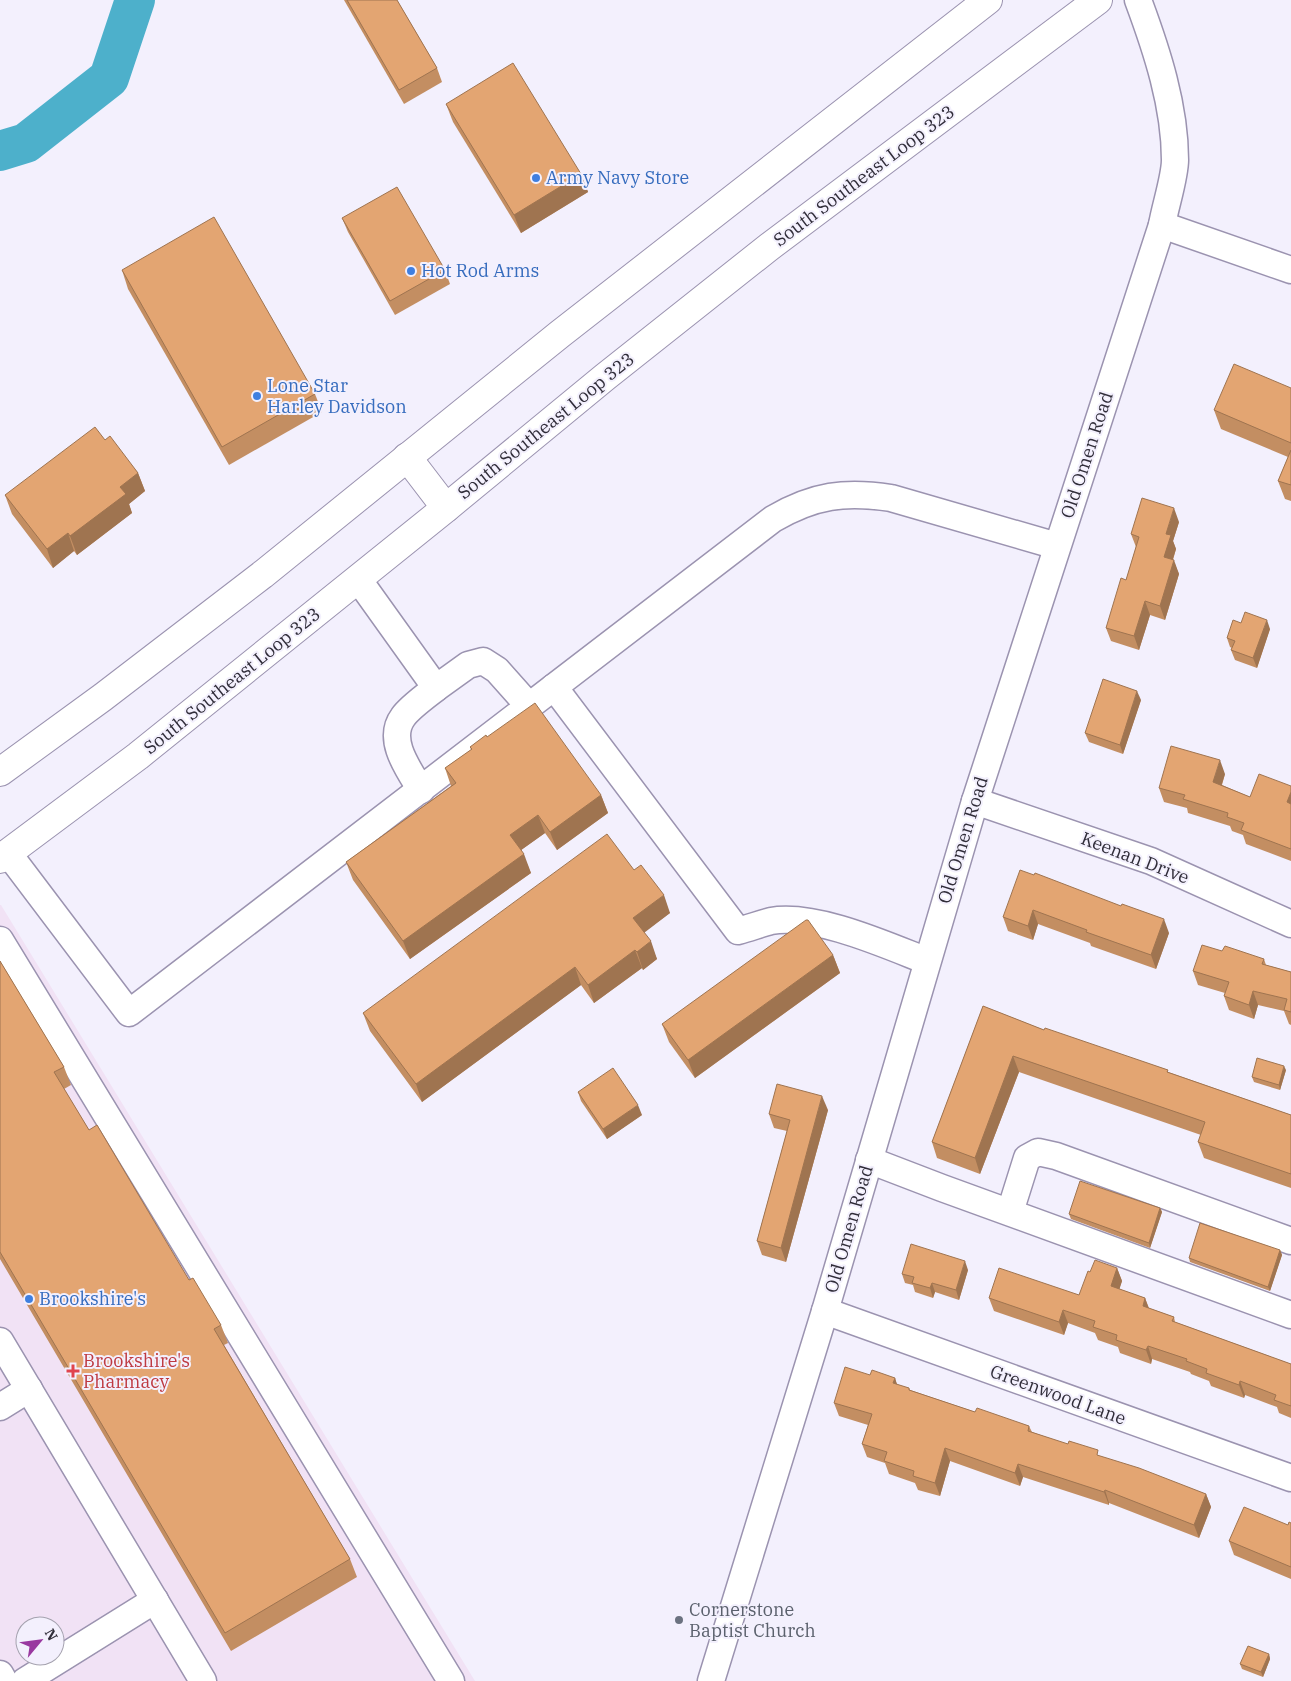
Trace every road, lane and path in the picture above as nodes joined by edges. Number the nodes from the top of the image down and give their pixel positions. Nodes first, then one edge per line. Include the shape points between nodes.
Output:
1 (988, 0) edge
2 (1098, 0) edge
3 (1138, 0) edge
4 (1162, 225) junction
5 (1291, 270) edge
6 (407, 457) junction
7 (446, 508) junction
8 (1057, 546) junction
9 (358, 579) junction
10 (554, 687) junction
11 (436, 688) junction
12 (530, 706) junction
13 (0, 772) edge
14 (420, 790) junction
15 (974, 801) junction
16 (4, 856) edge
17 (1291, 924) edge
18 (0, 940) edge
19 (927, 962) junction
20 (869, 1160) junction
21 (1010, 1212) junction
22 (1291, 1241) edge
23 (824, 1311) junction
24 (1291, 1314) edge
25 (0, 1341) edge
26 (29, 1389) junction
27 (0, 1407) edge
28 (1291, 1478) edge
29 (156, 1600) junction
30 (0, 1674) edge
31 (4, 1681) edge
32 (25, 1681) edge
33 (203, 1681) edge
34 (451, 1681) edge
35 (711, 1681) edge

1 - 6 highway
2 - 7 highway, South Southeast Loop 323 via 761,253
3 - 4 street, Old Omen Road via 1171,110 1175,162
4 - 5 street
4 - 8 street, Old Omen Road
6 - 7 highway
6 - 13 highway via 254,581 104,697
7 - 9 highway, South Southeast Loop 323
8 - 10 street via 891,498 864,494 806,502 773,519
8 - 15 street, Old Omen Road
9 - 11 street
9 - 16 highway, South Southeast Loop 323 via 138,756
10 - 12 street
10 - 19 street via 738,931 773,921 802,921 859,934
11 - 12 street via 468,665 483,661 497,670
11 - 14 street via 402,717 397,733 401,754
12 - 14 street
14 - 16 street via 129,1013
15 - 17 street, Keenan Drive via 1151,861
15 - 19 street, Old Omen Road
18 - 34 street
19 - 20 street, Old Omen Road
20 - 21 street
20 - 23 street, Old Omen Road
21 - 22 street via 1027,1158 1038,1152
21 - 24 street
23 - 28 street, Greenwood Lane
23 - 35 street, Old Omen Road
25 - 26 street
26 - 27 street
26 - 29 street
29 - 32 street
29 - 33 street
30 - 31 street

